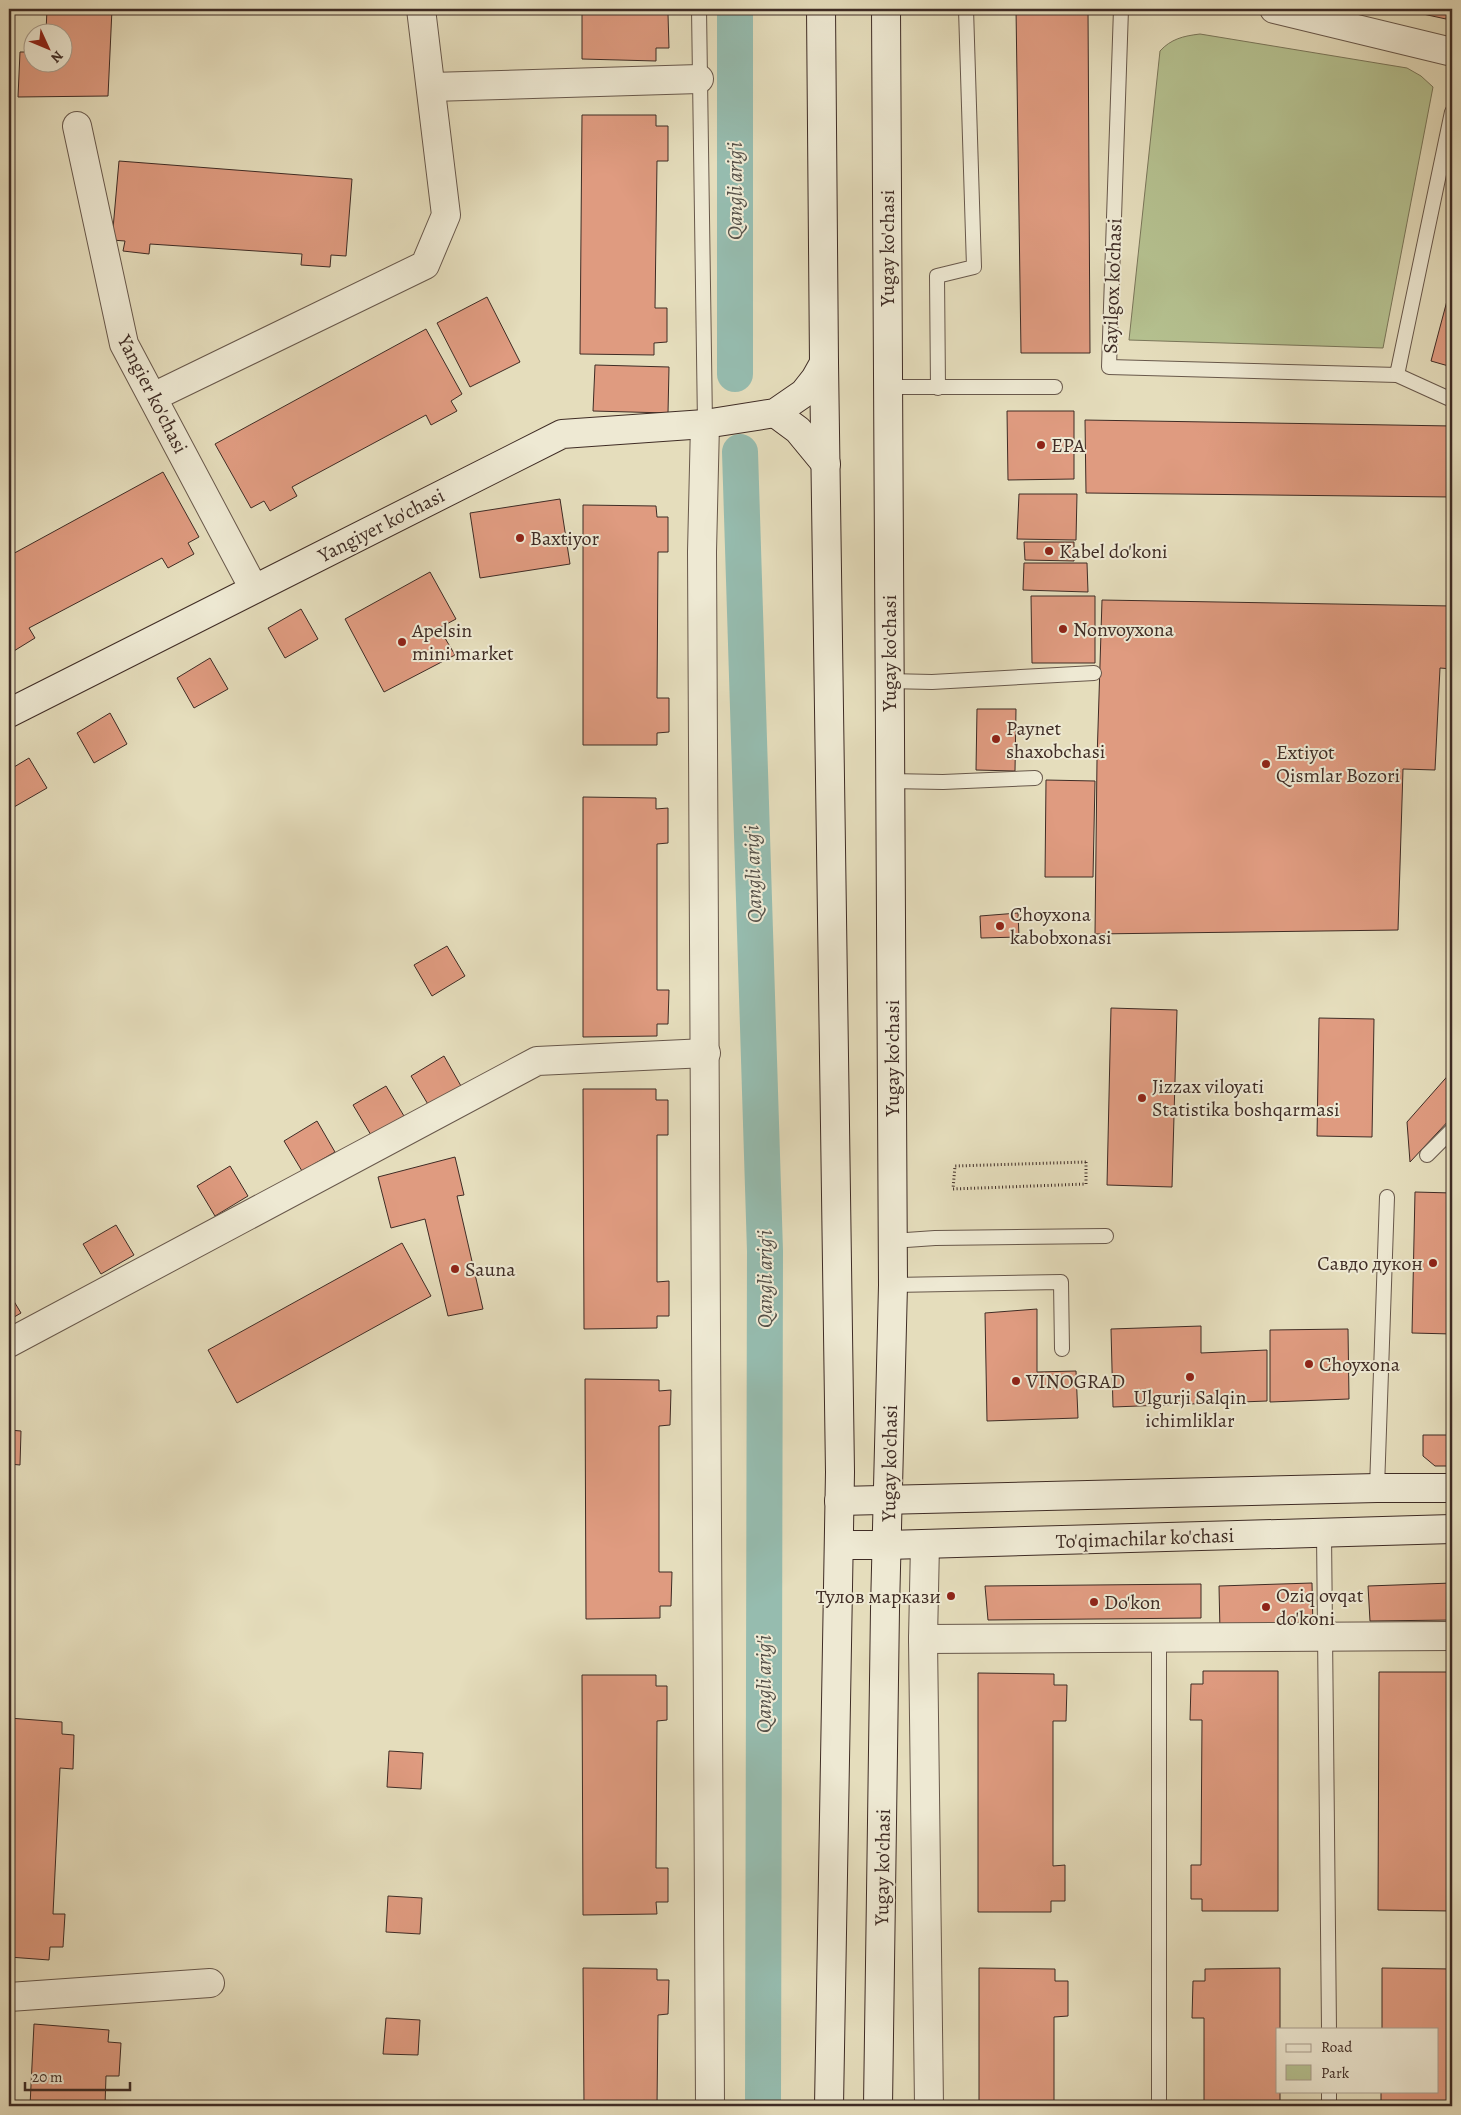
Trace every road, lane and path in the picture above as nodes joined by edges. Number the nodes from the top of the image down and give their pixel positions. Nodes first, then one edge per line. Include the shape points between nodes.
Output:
1 (421, 9) edge
2 (699, 9) edge
3 (821, 9) edge
4 (886, 9) edge
5 (966, 9) edge
6 (1121, 9) edge
7 (1291, 11) edge
8 (1452, 52) edge
9 (699, 79) junction
10 (431, 87) junction
11 (1452, 112) edge
12 (77, 126) dead end
13 (824, 363) junction
14 (1397, 376) junction
15 (888, 387) junction
16 (1055, 387) dead end
17 (938, 388) junction
18 (153, 396) junction
19 (1452, 400) edge
20 (775, 413) junction
21 (706, 424) junction
22 (826, 464) junction
23 (254, 589) junction
24 (1094, 674) dead end
25 (888, 681) junction
26 (9, 713) edge
27 (1035, 778) dead end
28 (890, 781) junction
29 (706, 1053) junction
30 (1452, 1130) edge
31 (1426, 1155) dead end
32 (1086, 1162) joint
33 (1387, 1197) dead end
34 (1106, 1236) dead end
35 (892, 1241) junction
36 (893, 1285) junction
37 (9, 1343) edge
38 (1062, 1349) dead end
39 (1377, 1488) junction
40 (1452, 1488) edge
41 (888, 1500) junction
42 (839, 1501) junction
43 (1452, 1529) edge
44 (1324, 1533) junction
45 (839, 1544) junction
46 (925, 1544) junction
47 (888, 1545) junction
48 (1452, 1636) edge
49 (1160, 1637) junction
50 (1324, 1637) junction
51 (923, 1639) junction
52 (210, 1983) dead end
53 (9, 1997) edge
54 (1329, 2028) edge
55 (1329, 2092) edge
56 (710, 2106) edge
57 (829, 2106) edge
58 (878, 2106) edge
59 (929, 2106) edge
60 (1159, 2106) edge
61 (1329, 2106) edge

1 - 10 street
2 - 9 lane
3 - 13 street
4 - 15 street, Yugay ko'chasi
5 - 17 lane via 974,267 937,276
6 - 14 lane, Sayilgox ko'chasi via 1110,367
7 - 8 street
9 - 10 street
9 - 21 lane
10 - 18 street via 446,215 425,265
11 - 14 lane
12 - 18 street, Yangier ko'chasi via 124,344
13 - 20 street via 804,394
13 - 22 street
14 - 19 lane, Sayilgox ko'chasi
15 - 17 lane
15 - 25 street, Yugay ko'chasi
16 - 17 lane
18 - 23 street, Yangier ko'chasi
20 - 21 street, Yangiyer ko'chasi
20 - 22 street via 803,436
21 - 23 street, Yangiyer ko'chasi via 562,434
21 - 29 street via 702,562
22 - 42 street
23 - 26 street, Yangiyer ko'chasi
24 - 25 lane
25 - 28 street, Yugay ko'chasi
27 - 28 lane
28 - 35 street, Yugay ko'chasi
29 - 37 street via 537,1061
29 - 56 street
30 - 31 lane
32 - 32 path via 955,1166 953,1189 1086,1184
33 - 39 lane
34 - 35 lane
35 - 36 street, Yugay ko'chasi
36 - 38 lane via 1061,1282
36 - 41 street, Yugay ko'chasi
39 - 40 street
39 - 41 street
41 - 42 street
41 - 47 street, Yugay ko'chasi
42 - 45 street
43 - 44 street, To'qimachilar ko'chasi
44 - 46 street, To'qimachilar ko'chasi
44 - 50 lane
45 - 47 street, To'qimachilar ko'chasi
45 - 57 street
46 - 47 street, To'qimachilar ko'chasi
46 - 51 street
47 - 58 street, Yugay ko'chasi
48 - 50 street
49 - 50 street
49 - 51 street
49 - 60 lane
50 - 54 lane
51 - 59 street
52 - 53 street
55 - 61 lane

